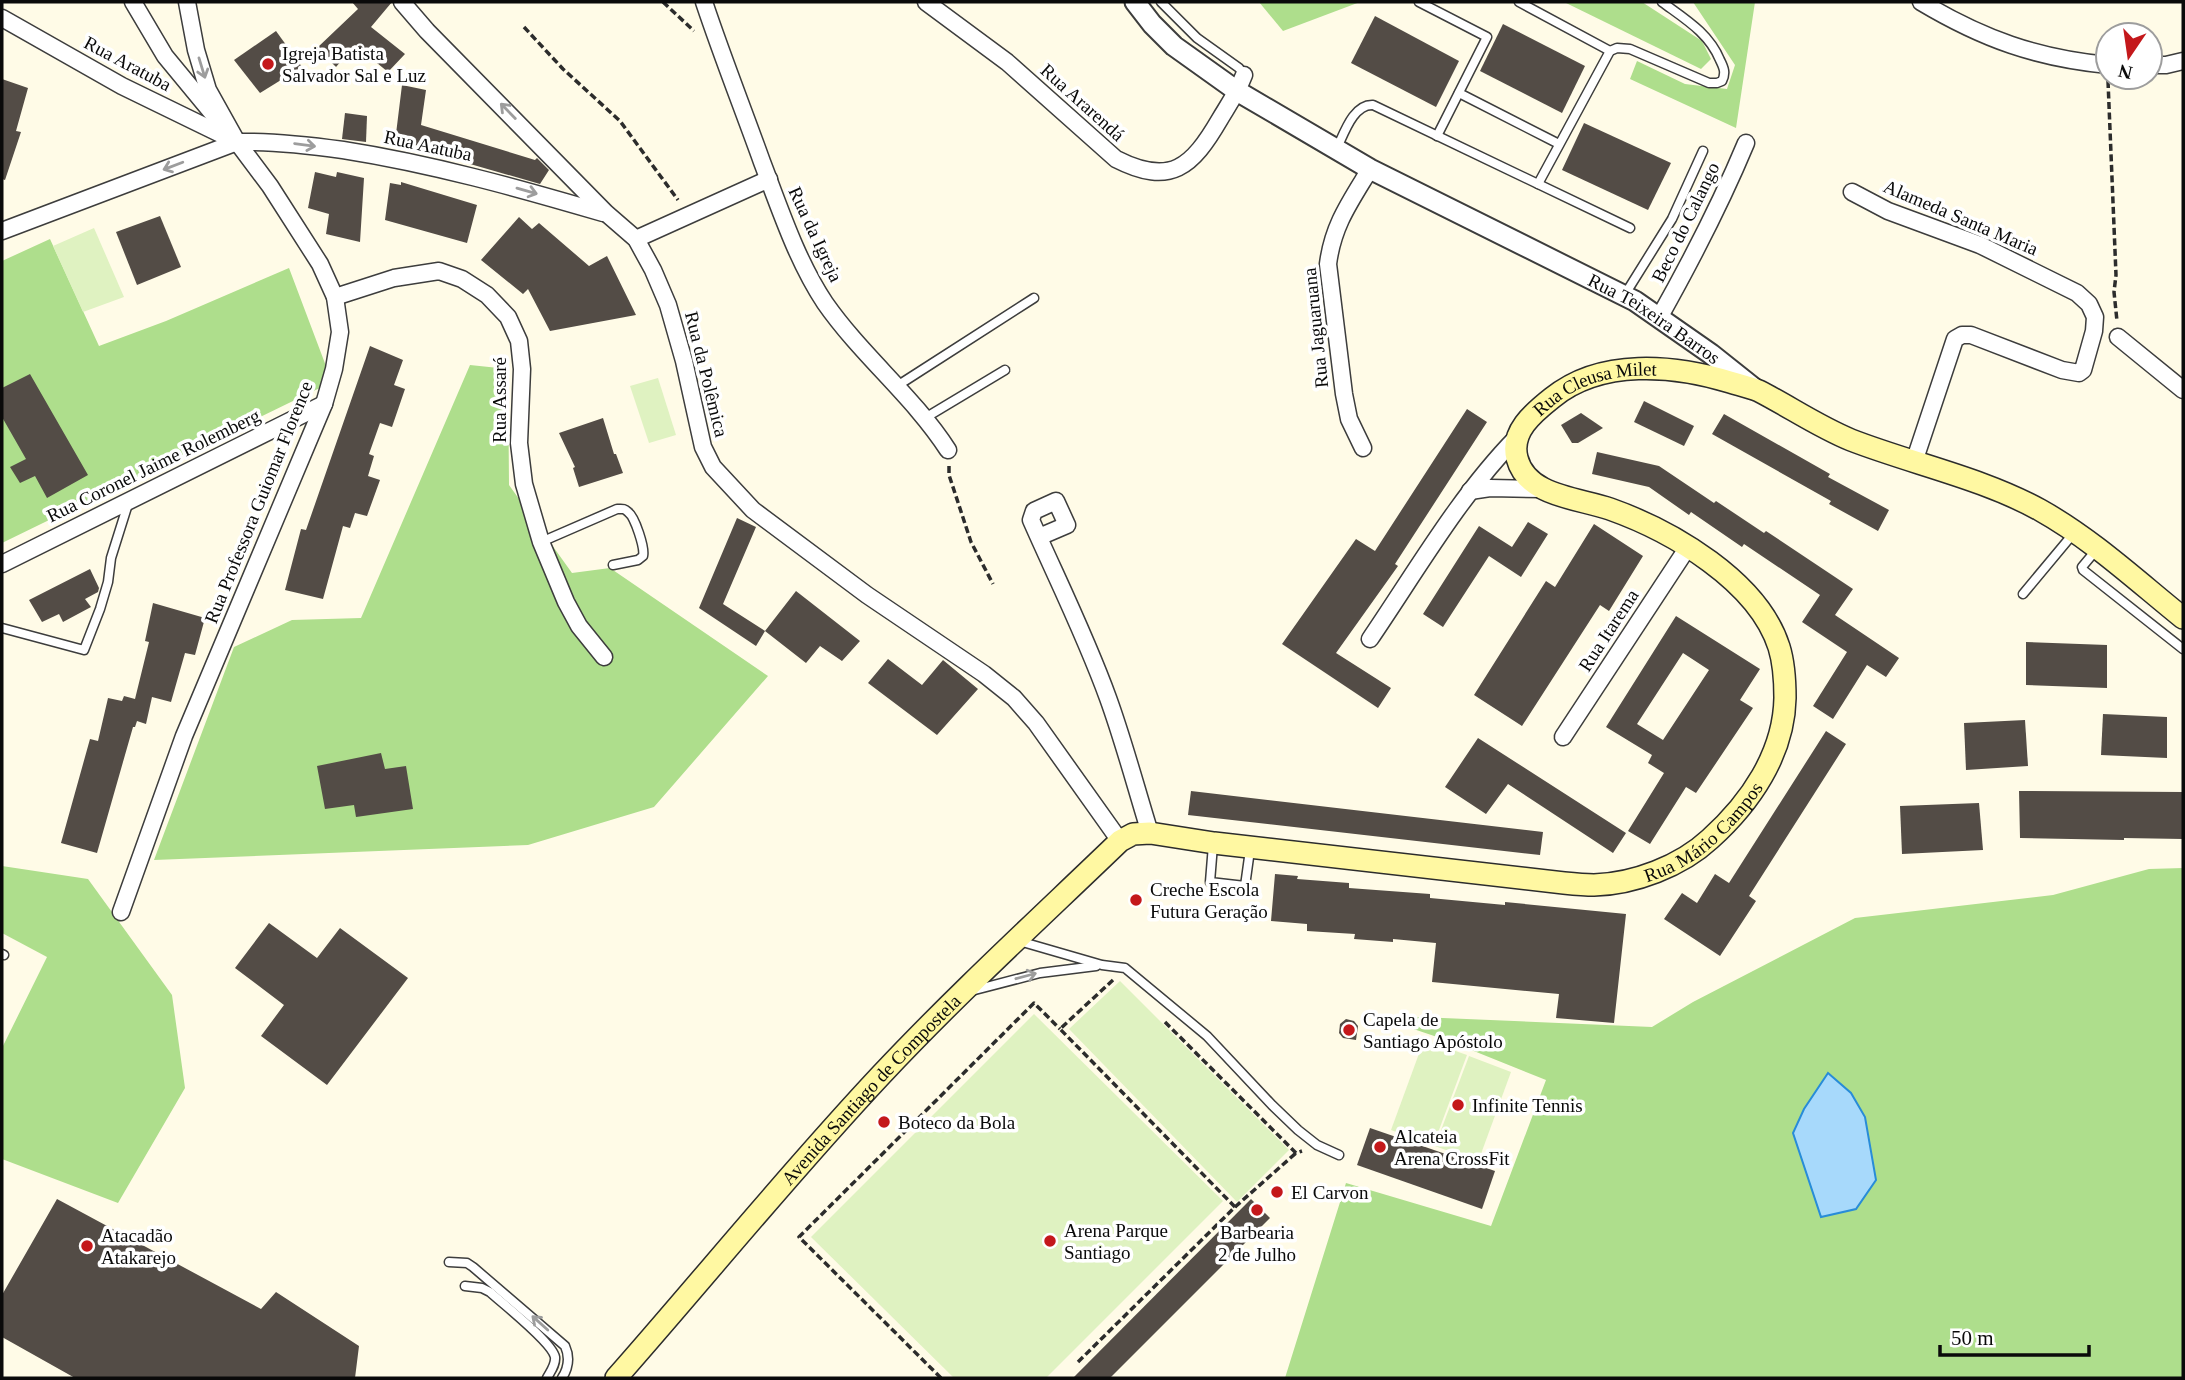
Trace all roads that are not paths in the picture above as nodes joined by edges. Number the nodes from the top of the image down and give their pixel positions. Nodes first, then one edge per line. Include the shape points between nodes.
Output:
1 (133, 2) edge
2 (187, 2) edge
3 (402, 2) edge
4 (704, 2) edge
5 (926, 2) edge
6 (1135, 2) edge
7 (1161, 2) edge
8 (1419, 2) edge
9 (1519, 2) edge
10 (1662, 2) edge
11 (1921, 2) edge
12 (1950, 9) edge
13 (2, 18) edge
14 (1610, 51) junction
15 (2183, 61) edge
16 (2094, 63) edge
17 (2164, 65) edge
18 (1240, 83) junction
19 (1459, 93) junction
20 (1437, 136) junction
21 (237, 142) junction
22 (1746, 143) dead end
23 (1559, 144) junction
24 (1336, 150) junction
25 (1703, 151) dead end
26 (1370, 169) junction
27 (769, 179) junction
28 (1538, 184) junction
29 (1852, 192) dead end
30 (606, 213) junction
31 (1630, 228) dead end
32 (2, 232) edge
33 (636, 239) junction
34 (1624, 296) junction
35 (335, 297) junction
36 (1034, 298) dead end
37 (1659, 318) junction
38 (2119, 337) road end
39 (1005, 370) dead end
40 (897, 386) junction
41 (1756, 390) junction
42 (2183, 390) edge
43 (324, 404) junction
44 (925, 418) junction
45 (1516, 438) junction
46 (1363, 448) dead end
47 (948, 450) road end
48 (1914, 462) junction
49 (1542, 489) junction
50 (1471, 491) junction
51 (129, 501) junction
52 (2075, 532) junction
53 (1039, 537) dead end
54 (541, 542) junction
55 (1688, 547) junction
56 (2097, 549) junction
57 (2, 564) edge
58 (613, 565) dead end
59 (2023, 594) dead end
60 (2183, 618) edge
61 (2, 628) edge
62 (1370, 639) dead end
63 (2183, 649) edge
64 (604, 657) dead end
65 (1563, 737) dead end
66 (1150, 833) junction
67 (1121, 841) junction
68 (1214, 843) junction
69 (1251, 847) junction
70 (121, 912) dead end
71 (1017, 940) junction
72 (1102, 965) junction
73 (960, 994) junction
74 (1339, 1155) dead end
75 (449, 1262) dead end
76 (465, 1286) dead end
77 (547, 1378) edge
78 (562, 1378) edge
79 (616, 1378) edge

1 - 21 street via 165,56
2 -> 21 street, Rua Professora Guiomar Florence via 208,90
30 -> 3 street, Rua da Polêmica
4 - 27 street, Rua da Igreja
5 - 18 street, Rua Ararendá via 1007,62 1115,159 1137,170 1155,173 1189,161
6 - 18 street, Rua Teixeira Barros via 1174,46
7 - 18 lane via 1197,38 1239,68
8 - 19 lane via 1487,37
9 - 14 lane
10 - 14 lane via 1715,47 1725,71 1722,81 1709,83 1630,49
11 - 12 street
12 - 16 street via 1977,33 2014,47
13 - 21 street, Rua Aratuba via 122,86
14 - 23 lane
15 - 17 street
18 - 24 street, Rua Teixeira Barros
19 - 20 lane
19 - 23 lane
20 - 24 lane via 1364,104
20 - 28 lane
21 -> 30 street, Rua Aatuba via 291,143 397,158
21 -> 32 street
21 - 35 street, Rua Professora Guiomar Florence via 320,264
22 - 37 street, Beco do Calango via 1695,255
23 - 28 lane
24 - 26 street, Rua Teixeira Barros
25 - 34 lane via 1672,219
26 - 34 street, Rua Teixeira Barros
26 - 46 street, Rua Jaguaruana via 1340,219 1328,264 1344,394 1349,419
27 - 33 street
27 - 40 street, Rua da Igreja via 808,273 826,303
28 - 31 lane
29 - 48 street, Alameda Santa Maria via 2062,285 2089,304 2095,317 2079,373 1971,335 1955,339
30 - 33 street, Rua da Polêmica
33 - 67 street, Rua da Polêmica via 668,305 703,447 713,467 753,510 1014,698
34 - 37 street, Rua Teixeira Barros
35 - 43 street, Rua Professora Guiomar Florence via 340,332
35 - 54 street, Rua Assaré via 394,278 439,271 487,295 508,317 519,341 522,369 519,443 524,484
36 - 40 lane
37 - 41 street, Rua Teixeira Barros
38 - 42 street
39 - 44 lane
40 - 44 street, Rua da Igreja
41 - 45 main road, Rua Cleusa Milet via 1702,373 1661,368 1618,370 1558,393 1534,413
41 - 48 main road, Rua Teixeira Barros via 1849,439
43 - 51 street, Rua Coronel Jaime Rolemberg
43 - 70 street, Rua Professora Guiomar Florence via 184,736
44 - 47 street, Rua da Igreja
45 - 49 main road via 1520,467
45 - 50 street, Rua Cleusa Milet
48 - 52 main road, Rua Teixeira Barros via 2008,495
49 - 50 street
49 - 55 main road, Rua Mário Campos via 1614,510
50 - 62 street, Rua Cleusa Milet
51 - 57 street, Rua Coronel Jaime Rolemberg
51 - 61 lane via 84,650
52 - 56 main road, Rua Teixeira Barros
52 - 59 lane
53 - 66 street via 1108,699
54 - 58 lane via 625,509 643,556
54 - 64 street, Rua Assaré via 579,626
55 - 65 street, Rua Itarema
55 - 69 main road, Rua Mário Campos via 1726,574 1765,617 1779,646 1785,679 1785,708 1769,765 1725,826 1697,851 1627,880 1596,885
56 - 60 main road, Rua Teixeira Barros
56 - 63 lane via 2084,570
66 - 67 main road, Avenida Santiago de Compostela via 1133,834
66 - 68 main road, Rua Mário Campos
67 - 71 main road, Avenida Santiago de Compostela
68 - 69 main road, Rua Mário Campos
68 - 69 lane via 1210,881 1245,886
71 - 72 lane
71 - 73 main road, Avenida Santiago de Compostela
73 -> 72 lane via 1040,973
72 - 74 lane via 1125,968 1207,1035 1272,1105 1317,1145
73 - 79 main road, Avenida Santiago de Compostela via 806,1157
78 -> 75 lane via 568,1363 565,1346 473,1267
76 - 77 lane via 490,1292 550,1346 555,1355

